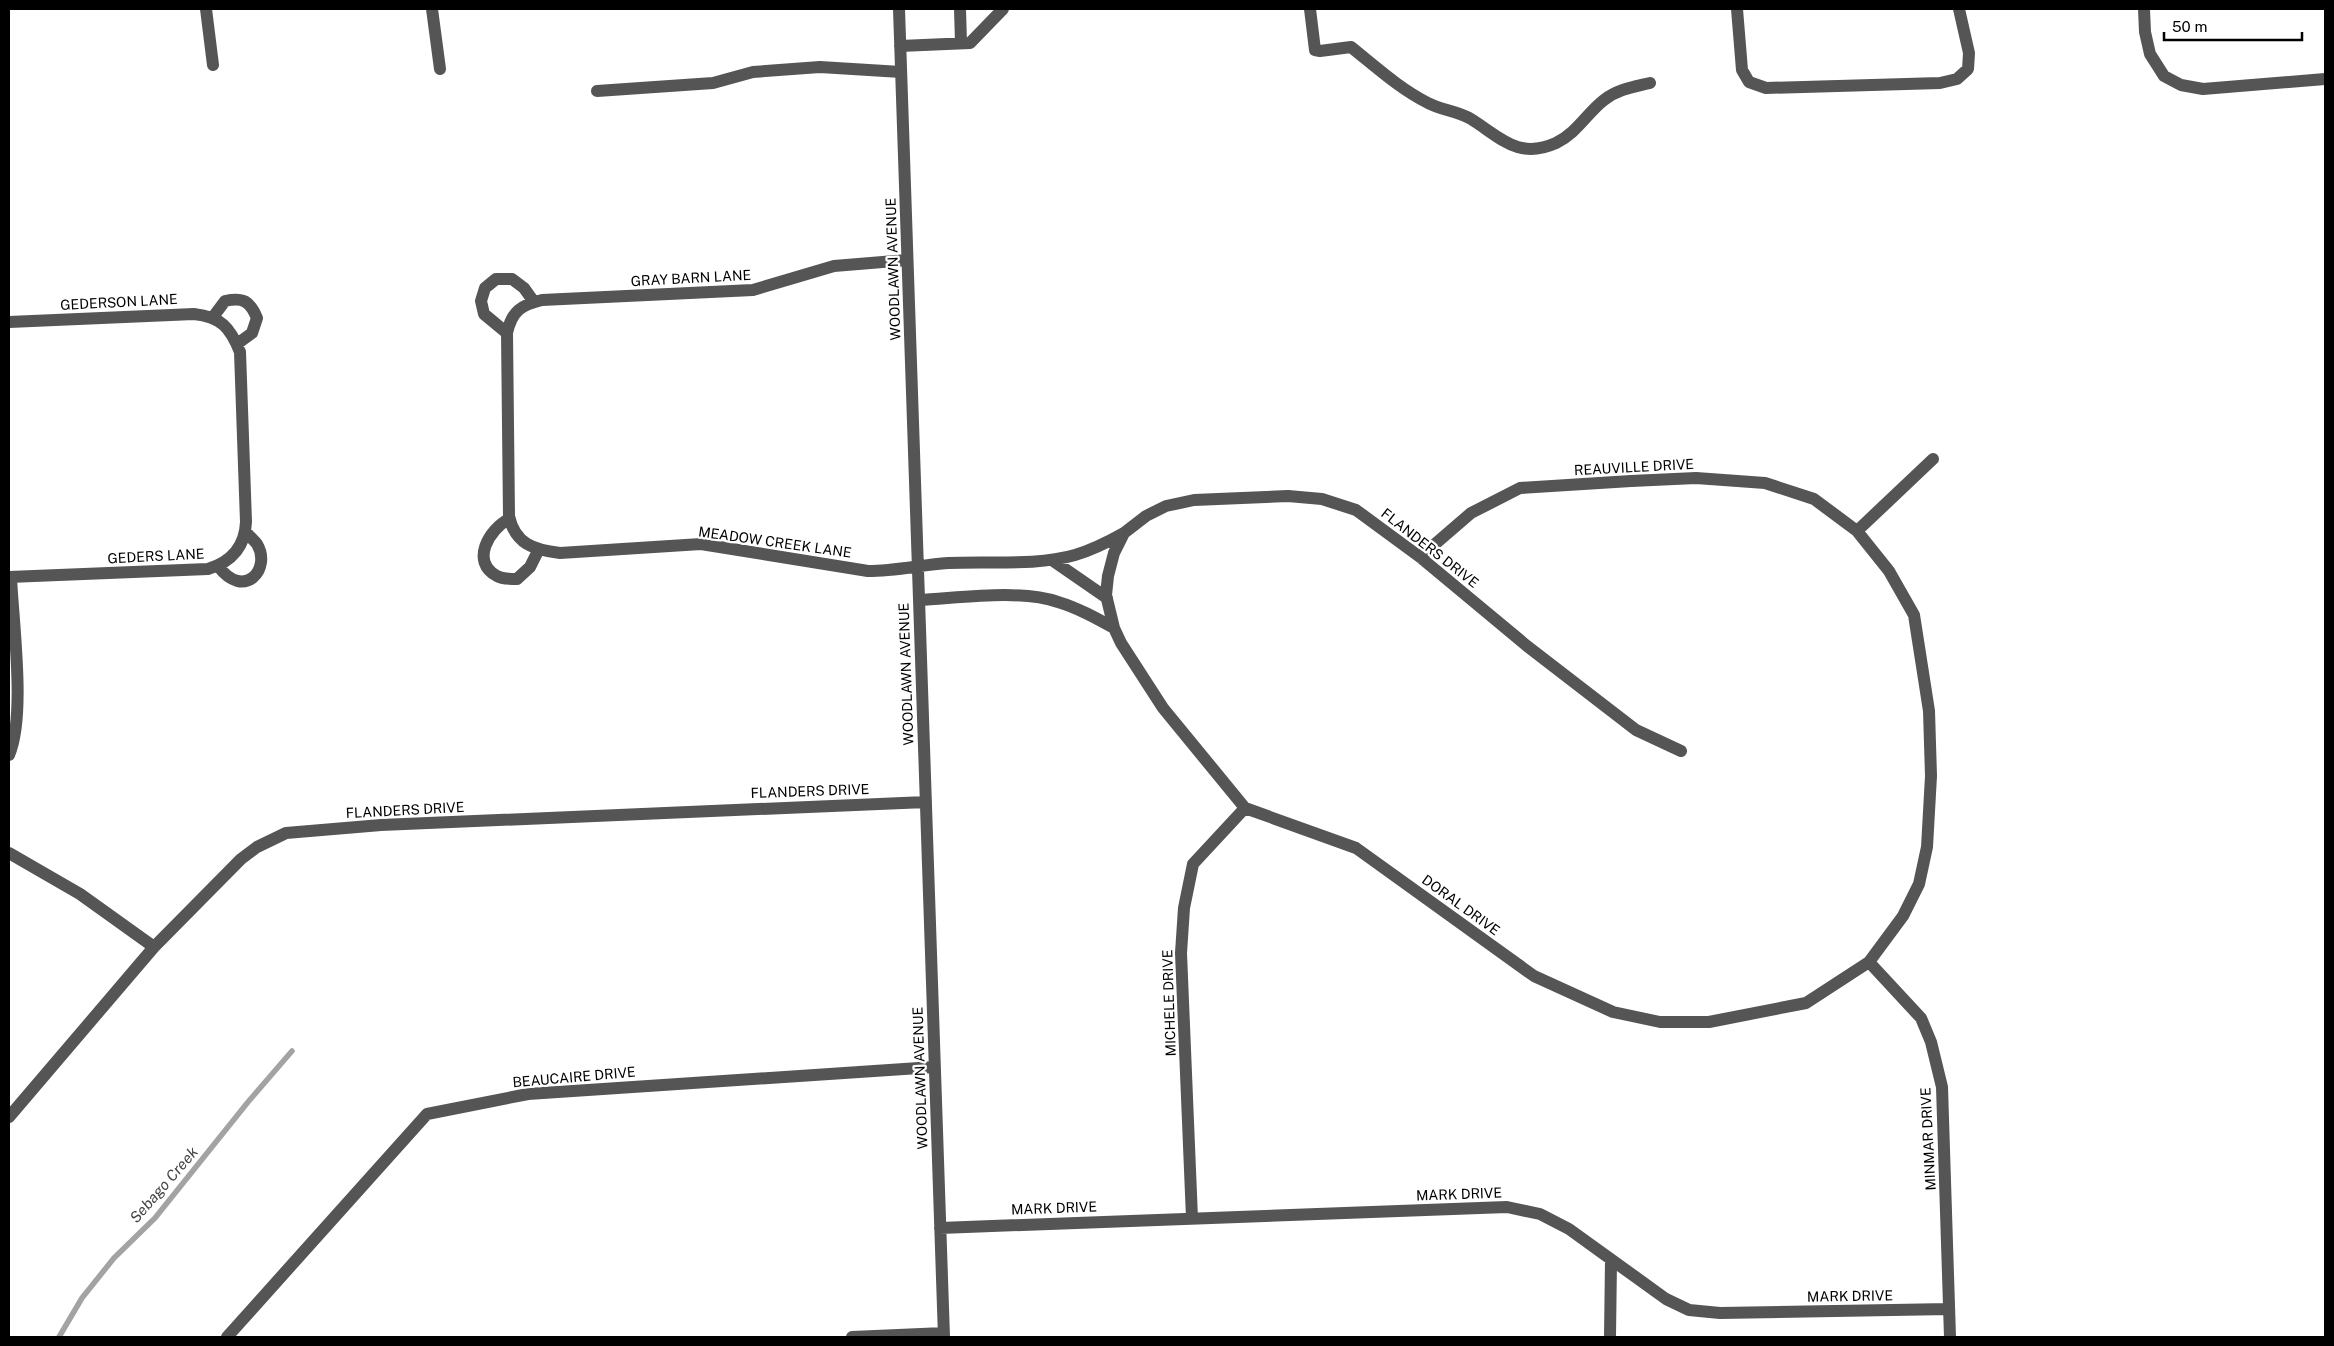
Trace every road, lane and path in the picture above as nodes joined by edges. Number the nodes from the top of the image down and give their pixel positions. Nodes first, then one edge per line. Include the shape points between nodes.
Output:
1 (206, 9) edge
2 (432, 9) edge
3 (899, 9) edge
4 (960, 9) edge
5 (1003, 9) edge
6 (1310, 9) edge
7 (1737, 9) edge
8 (1959, 9) edge
9 (2144, 9) edge
10 (961, 43) junction
11 (900, 46) junction
12 (213, 65) dead end
13 (440, 69) dead end
14 (902, 72) junction
15 (2325, 79) edge
16 (1650, 83) dead end
17 (597, 91) dead end
18 (908, 260) junction
19 (534, 302) junction
20 (213, 317) junction
21 (9, 322) edge
22 (507, 333) junction
23 (237, 344) junction
24 (1933, 459) dead end
25 (509, 519) junction
26 (246, 532) junction
27 (1857, 532) junction
28 (1124, 533) junction
29 (538, 551) junction
30 (1420, 557) junction
31 (1052, 560) junction
32 (218, 566) junction
33 (918, 568) junction
34 (10, 577) edge
35 (1107, 598) junction
36 (919, 600) junction
37 (1114, 628) junction
38 (1681, 751) dead end
39 (9, 755) edge
40 (926, 802) junction
41 (1245, 808) junction
42 (9, 853) edge
43 (154, 946) junction
44 (1869, 962) junction
45 (934, 1067) junction
46 (9, 1118) edge
47 (1192, 1218) junction
48 (940, 1228) junction
49 (1611, 1261) junction
50 (1950, 1309) junction
51 (944, 1335) edge
52 (227, 1337) edge
53 (852, 1337) edge
54 (1610, 1337) edge
55 (1950, 1337) edge

1 - 12 street
2 - 13 street
3 - 11 street, WOODLAWN AVENUE
4 - 10 street
5 - 10 street via 970,43
6 - 16 street via 1315,50 1352,47 1402,88 1428,103 1469,118 1506,145 1521,149 1556,143 1575,130 1603,100 1619,90
7 - 8 street via 1742,70 1750,82 1766,88 1940,83 1957,79 1968,69 1969,54
9 - 15 street via 2150,54 2164,76 2181,85 2203,90
10 - 11 street
11 - 14 street, WOODLAWN AVENUE
14 - 17 street via 829,68 773,70 713,83
14 - 18 street, WOODLAWN AVENUE
18 - 19 street, GRAY BARN LANE via 834,266 753,290
18 - 33 street, WOODLAWN AVENUE
19 - 22 street, GRAY BARN LANE via 526,303 510,318
19 - 22 street via 512,279 496,280 485,288 481,301 484,314
20 - 21 street, GEDERSON LANE via 194,314
20 - 23 street via 227,328
20 - 23 street via 225,301 238,298 251,305 257,318 252,333
22 - 25 street, MEADOW CREEK LANE
23 - 26 street via 241,365
24 - 27 street
25 - 29 street, MEADOW CREEK LANE via 517,537
25 - 29 street via 500,523 488,536 484,553 488,567 498,576 517,579 530,567
26 - 32 street, GEDERS LANE via 239,549
26 - 32 street via 257,544 262,558 258,573 249,581 238,582 226,578
27 - 30 street, REAUVILLE DRIVE via 1814,499 1765,483 1696,478 1622,482 1520,488 1471,513
27 - 44 street, REAUVILLE DRIVE via 1890,571 1914,615 1929,711 1931,776 1927,847 1919,884 1903,916
28 - 30 street, FLANDERS DRIVE via 1166,506 1194,500 1288,496 1322,499 1356,510
28 - 31 street, FLANDERS DRIVE via 1103,545
28 - 35 street, FLANDERS DRIVE via 1114,553
29 - 33 street, MEADOW CREEK LANE via 560,553 701,544 868,571
30 - 38 street, FLANDERS DRIVE via 1527,646 1636,730
31 - 33 street, FLANDERS DRIVE via 945,563
31 - 35 street
32 - 34 street, GEDERS LANE via 199,570
33 - 36 street, WOODLAWN AVENUE
34 - 39 street via 17,706 14,742
35 - 37 street, FLANDERS DRIVE
36 - 37 street via 1024,596 1056,601
36 - 40 street, WOODLAWN AVENUE
37 - 41 street via 1163,708
40 - 43 street, FLANDERS DRIVE via 381,825 286,833 257,847 241,860
40 - 45 street, WOODLAWN AVENUE
41 - 44 street, DORAL DRIVE via 1356,848 1534,976 1613,1012 1660,1022 1709,1022 1806,1003
41 - 47 street, MICHELE DRIVE via 1193,864 1184,908 1181,953
42 - 43 street via 80,894
43 - 46 street, FLANDERS DRIVE
44 - 50 street, MINMAR DRIVE via 1921,1018 1931,1042 1942,1087
45 - 48 street, WOODLAWN AVENUE
45 - 52 street, BEAUCAIRE DRIVE via 528,1094 427,1114
47 - 48 street, MARK DRIVE
47 - 49 street, MARK DRIVE via 1507,1207 1540,1214 1569,1229
48 - 51 street, WOODLAWN AVENUE
49 - 50 street, MARK DRIVE via 1666,1299 1689,1310 1720,1313
49 - 54 street
50 - 55 street, MINMAR DRIVE
51 - 53 street

